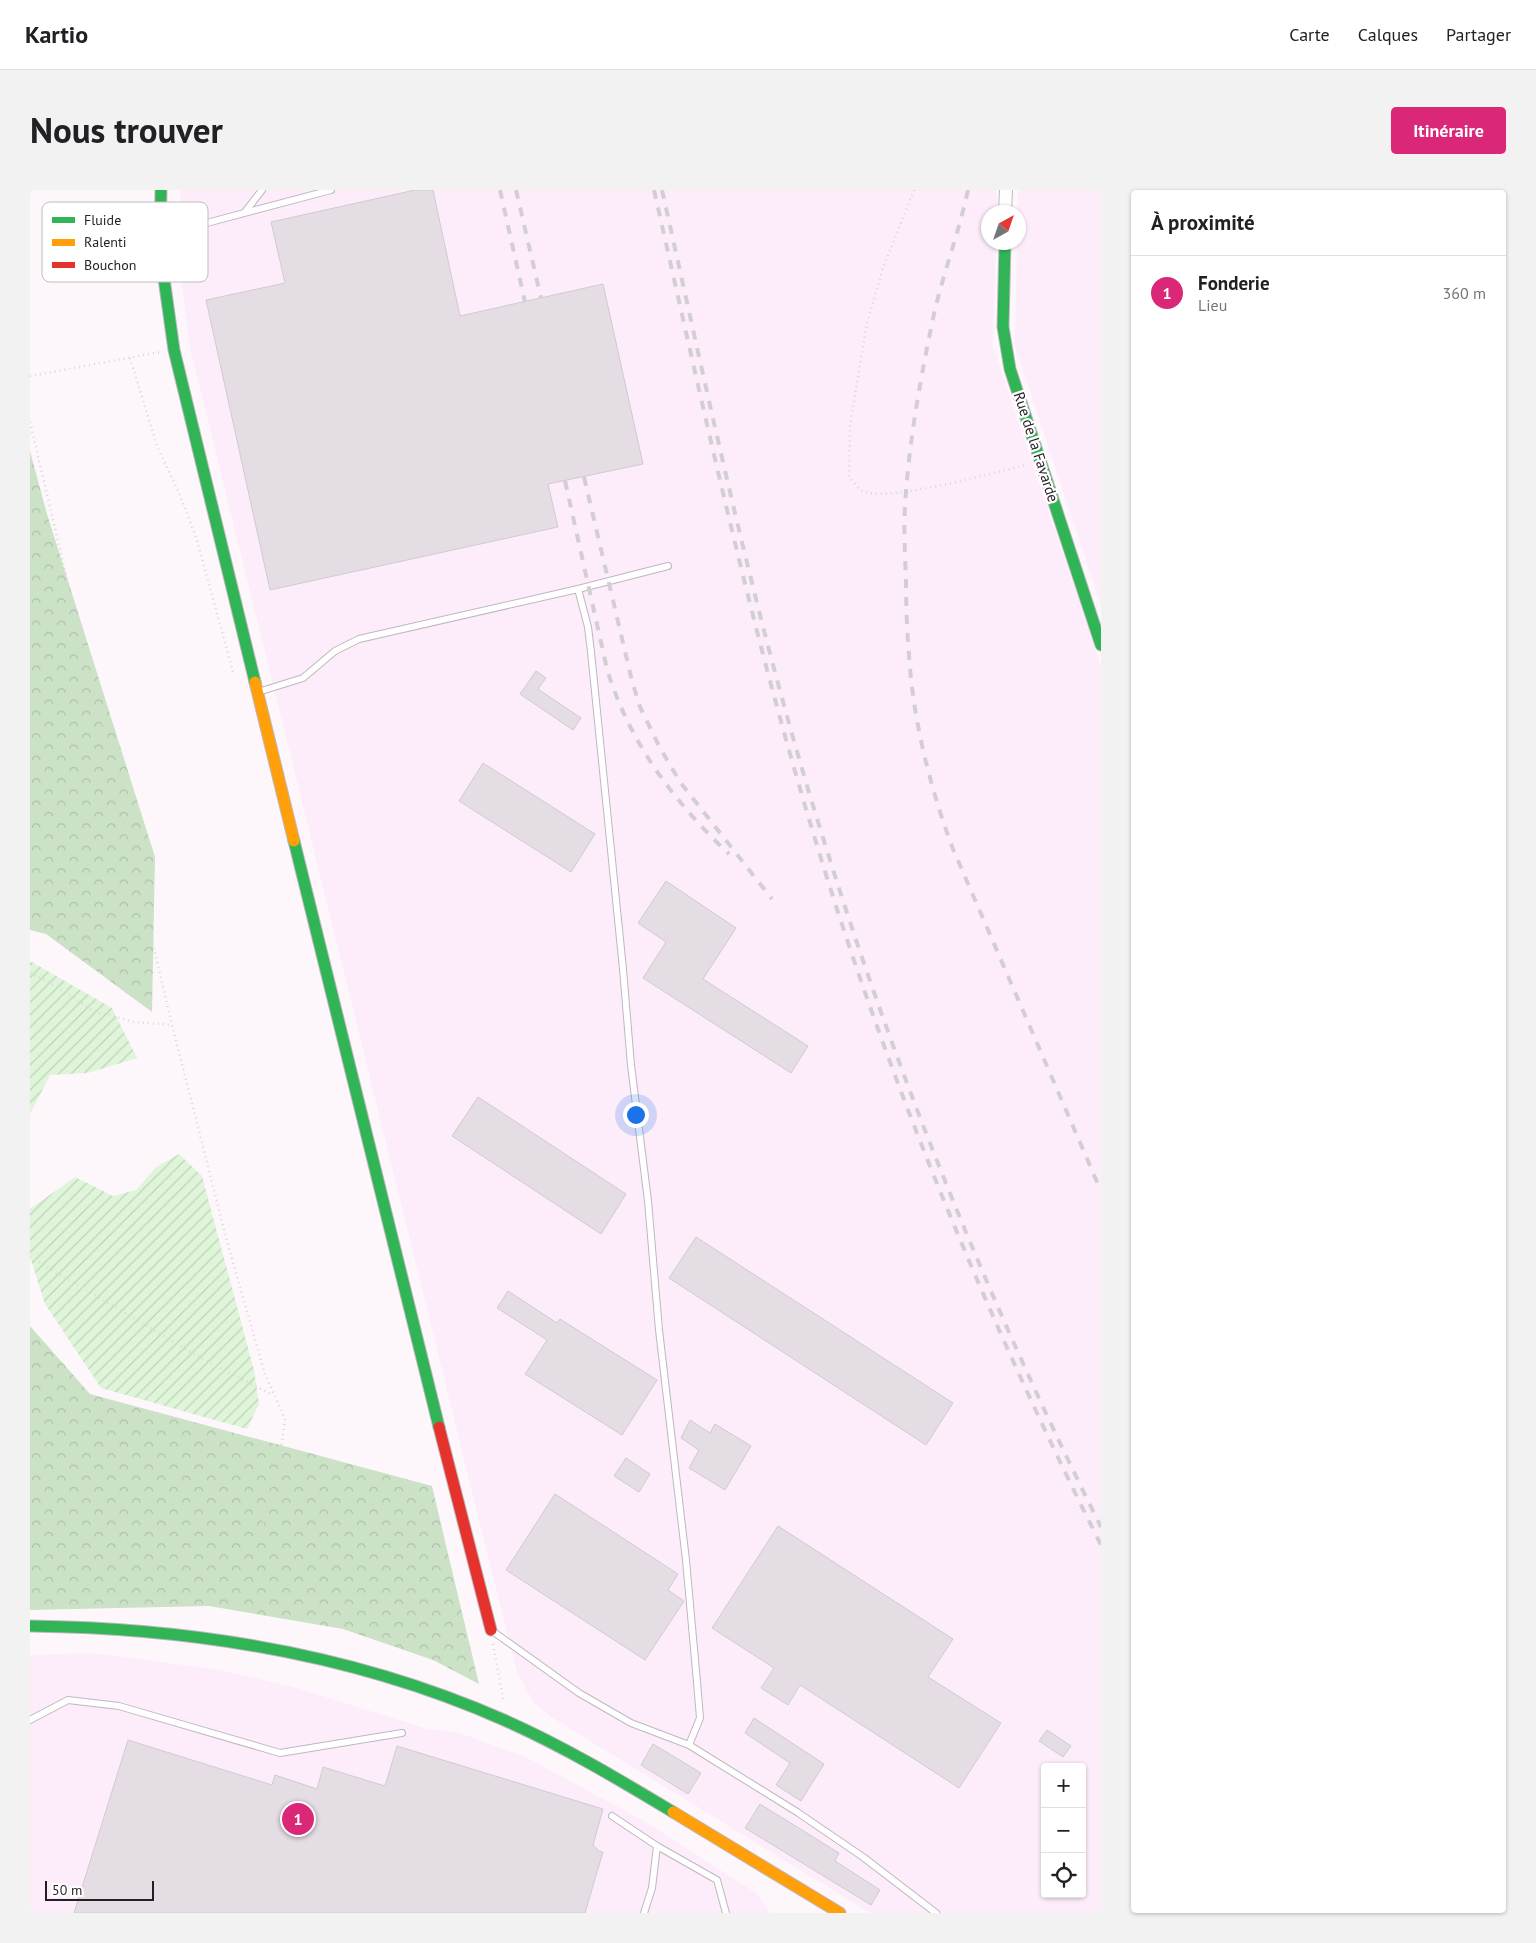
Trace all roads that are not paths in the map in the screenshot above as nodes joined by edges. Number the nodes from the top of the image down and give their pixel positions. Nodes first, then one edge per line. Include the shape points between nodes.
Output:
1 (262, 190) edge
2 (331, 190) edge
3 (1006, 190) edge
4 (1005, 205) edge
5 (245, 212) junction
6 (208, 222) edge
7 (1005, 250) edge
8 (163, 282) edge
9 (668, 566) dead end
10 (578, 589) junction
11 (1101, 645) edge
12 (258, 692) junction
13 (30, 1626) edge
14 (491, 1630) joint
15 (30, 1720) edge
16 (402, 1733) dead end
17 (689, 1745) junction
18 (612, 1816) dead end
19 (657, 1846) junction
20 (644, 1913) edge
21 (726, 1913) edge
22 (840, 1913) edge
23 (936, 1913) edge

1 - 5 lane
2 - 5 lane
3 - 4 street
5 - 6 lane
7 - 11 street, Rue de la Favarde via 1003,326 1010,369
8 - 12 street via 174,350
9 - 10 lane
10 - 12 lane via 359,639 334,651 303,678
10 - 17 lane via 591,652 631,1065 686,1560 700,1718
12 - 14 street
13 - 22 street via 146,1629 217,1637 340,1664 408,1683 508,1721 566,1749
14 - 17 lane via 579,1693 631,1723
15 - 16 lane via 68,1700 119,1706 280,1753
17 - 23 lane via 797,1812
18 - 19 lane
19 - 20 lane via 652,1888
19 - 21 lane via 717,1880

